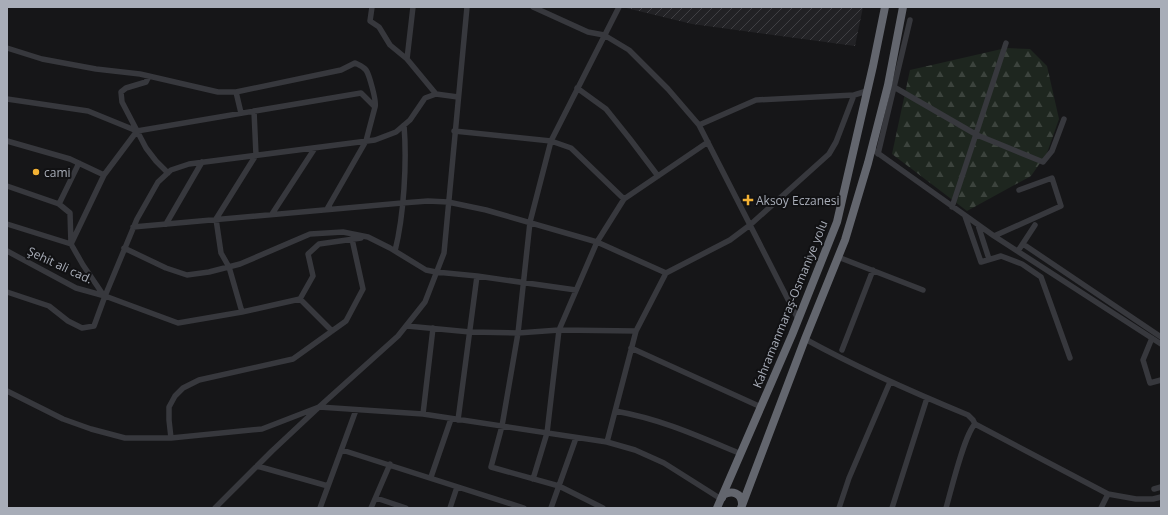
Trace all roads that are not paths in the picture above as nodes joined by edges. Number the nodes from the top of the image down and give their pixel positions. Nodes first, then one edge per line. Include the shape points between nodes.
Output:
1 (372, 7) edge
2 (413, 7) edge
3 (467, 7) edge
4 (533, 7) edge
5 (619, 7) edge
6 (885, 7) edge
7 (903, 7) edge
8 (910, 20) dead end
9 (604, 35) junction
10 (1006, 43) dead end
11 (7, 48) edge
12 (407, 59) junction
13 (149, 76) junction
14 (894, 87) junction
15 (577, 88) junction
16 (867, 91) junction
17 (236, 92) junction
18 (436, 94) junction
19 (854, 95) junction
20 (458, 97) junction
21 (7, 99) edge
22 (375, 107) junction
23 (254, 111) junction
24 (241, 113) junction
25 (1064, 119) dead end
26 (404, 125) junction
27 (699, 125) junction
28 (137, 131) junction
29 (454, 131) junction
30 (977, 135) junction
31 (7, 140) edge
32 (366, 141) junction
33 (551, 141) junction
34 (708, 142) junction
35 (316, 148) junction
36 (875, 152) junction
37 (256, 155) junction
38 (202, 162) junction
39 (79, 163) junction
40 (168, 172) junction
41 (104, 175) junction
42 (658, 176) junction
43 (7, 186) edge
44 (1019, 190) dead end
45 (624, 199) junction
46 (402, 202) junction
47 (448, 202) junction
48 (59, 204) junction
49 (952, 207) junction
50 (327, 209) junction
51 (272, 214) junction
52 (965, 216) junction
53 (216, 220) junction
54 (530, 222) junction
55 (7, 224) edge
56 (166, 224) junction
57 (978, 224) junction
58 (750, 225) junction
59 (1035, 225) dead end
60 (133, 227) junction
61 (994, 236) junction
62 (368, 237) junction
63 (352, 239) junction
64 (597, 242) junction
65 (71, 244) junction
66 (1023, 244) junction
67 (124, 248) junction
68 (7, 251) edge
69 (395, 251) junction
70 (1018, 251) junction
71 (838, 257) junction
72 (989, 259) junction
73 (229, 267) junction
74 (873, 270) junction
75 (436, 272) junction
76 (666, 273) junction
77 (477, 276) junction
78 (524, 283) junction
79 (576, 290) junction
80 (923, 290) dead end
81 (7, 292) edge
82 (105, 296) junction
83 (300, 299) junction
84 (242, 312) junction
85 (798, 319) junction
86 (406, 326) junction
87 (433, 328) junction
88 (559, 330) junction
89 (332, 331) junction
90 (636, 331) junction
91 (470, 332) junction
92 (518, 333) junction
93 (1161, 337) edge
94 (1152, 338) junction
95 (805, 339) junction
96 (1161, 344) edge
97 (631, 348) junction
98 (842, 350) dead end
99 (1070, 358) dead end
100 (1161, 380) edge
101 (890, 382) junction
102 (7, 391) edge
103 (927, 398) junction
104 (318, 407) junction
105 (761, 407) junction
106 (356, 410) junction
107 (615, 411) junction
108 (423, 414) junction
109 (451, 419) junction
110 (458, 420) junction
111 (974, 424) junction
112 (502, 426) junction
113 (547, 433) junction
114 (171, 438) junction
115 (576, 438) junction
116 (607, 442) junction
117 (342, 450) junction
118 (741, 454) junction
119 (390, 464) junction
120 (257, 466) junction
121 (431, 478) junction
122 (533, 479) junction
123 (328, 486) junction
124 (457, 486) junction
125 (559, 486) junction
126 (1161, 487) edge
127 (1154, 489) dead end
128 (1108, 494) junction
129 (722, 497) junction
130 (1161, 497) edge
131 (376, 498) junction
132 (741, 507) edge
133 (215, 508) edge
134 (320, 508) edge
135 (371, 508) edge
136 (406, 508) edge
137 (450, 508) edge
138 (524, 508) edge
139 (551, 508) edge
140 (603, 508) edge
141 (717, 508) edge
142 (722, 508) edge
143 (840, 508) edge
144 (892, 508) edge
145 (946, 508) edge
146 (1101, 508) edge

1 - 12 street via 370,21 390,45
2 - 12 street
3 - 20 street
4 - 9 street via 588,32
5 - 9 street
6 - 16 highway, Kahramanmaraş-Osmaniye yolu
7 - 36 highway
8 - 14 street
9 - 15 street
9 - 27 street via 629,50
10 - 30 street
11 - 13 street via 42,59
12 - 18 street
13 - 17 street via 218,92
13 - 28 street via 146,82 121,92 122,102
14 - 30 street
14 - 36 street
15 - 33 street
15 - 42 street via 606,109
16 - 19 street
16 - 85 highway, Kahramanmaraş-Osmaniye yolu via 837,222
17 - 22 street via 341,70 355,63 367,71 375,97
17 - 24 street
18 - 20 street
18 - 26 street via 425,98
19 - 27 street via 756,100
19 - 58 street via 829,154
20 - 29 street
21 - 28 street via 88,111
22 - 23 street via 361,93
22 - 32 street
23 - 24 street
23 - 37 street
24 - 28 street
25 - 30 street via 1052,151 1043,162
26 - 32 street via 396,132
26 - 46 street
27 - 34 street
28 - 40 street via 146,148
28 - 41 street
29 - 33 street
29 - 47 street
30 - 49 street
31 - 39 street via 70,158
32 - 35 street
32 - 50 street
33 - 45 street via 571,148
33 - 54 street
34 - 42 street
34 - 58 street
35 - 37 street
35 - 51 street
36 - 49 street
36 - 71 highway
37 - 38 street
37 - 53 street
38 - 40 street
38 - 56 street
39 - 41 street
39 - 48 street
40 - 60 street via 158,182
41 - 65 street
42 - 45 street
43 - 48 street
44 - 61 street via 1052,178 1062,206
45 - 64 street
46 - 47 street
46 - 50 street
46 - 69 street
47 - 54 street
47 - 75 street via 444,253
48 - 65 street via 70,213
49 - 52 street
50 - 51 street
51 - 53 street
52 - 57 street
52 - 72 street via 981,262
53 - 56 street
53 - 73 street via 222,253
54 - 64 street
54 - 78 street
55 - 65 street
56 - 60 street
57 - 61 street
57 - 72 street
58 - 76 street via 730,240
58 - 85 street
59 - 66 street
60 - 67 street
61 - 70 street
62 - 63 street
62 - 69 street
62 - 73 street via 343,232 310,234
63 - 83 street via 319,244 308,254 313,276
63 - 89 street via 363,289 346,321
64 - 76 street
64 - 79 street
65 - 82 street
66 - 70 street
66 - 93 street
67 - 73 street via 187,275
67 - 82 street
68 - 82 street, Şehit ali cad. via 76,288
69 - 75 street via 426,270
70 - 94 street
71 - 74 street
71 - 95 highway
72 - 99 street via 1001,256 1022,264 1041,277
73 - 84 street
74 - 80 street
74 - 98 street
75 - 77 street
75 - 86 street via 425,302
76 - 90 street
77 - 78 street
77 - 91 street
78 - 79 street
78 - 92 street
79 - 88 street
81 - 82 street via 49,306 68,322 82,328 94,326
82 - 84 street, Şehit ali cad. via 178,323
83 - 84 street, Şehit ali cad.
83 - 89 street
85 - 105 highway, Kahramanmaraş-Osmaniye yolu
86 - 87 street
86 - 104 street
87 - 91 street
87 - 108 street
88 - 90 street
88 - 92 street
88 - 113 street
89 - 114 street via 293,359 199,380 183,388 169,407
90 - 97 street
91 - 92 street
91 - 110 street
92 - 112 street
94 - 96 street
94 - 100 street via 1143,360 1150,383
95 - 101 street
95 - 132 highway
97 - 105 street
97 - 107 street
101 - 103 street
101 - 143 street via 849,478
102 - 114 street via 63,419 91,429 125,438
103 - 111 street via 968,415 974,420
103 - 144 street
104 - 106 street
104 - 114 street via 262,429
104 - 120 street
105 - 118 highway, Kahramanmaraş-Osmaniye yolu
106 - 108 street
106 - 117 street
107 - 116 street
107 - 118 street via 668,423
108 - 109 street
109 - 110 street
109 - 121 street
110 - 112 street
111 - 128 street
111 - 145 street via 965,444
112 - 113 street
112 - 122 street via 491,466
113 - 115 street
113 - 122 street
115 - 116 street
115 - 125 street
116 - 129 street via 635,450 664,463
117 - 119 street
117 - 123 street
118 - 129 highway, Kahramanmaraş-Osmaniye yolu
119 - 121 street
119 - 131 street
120 - 123 street
120 - 133 street
121 - 124 street
122 - 125 street
123 - 134 street
124 - 137 street
124 - 138 street
125 - 139 street
125 - 140 street
126 - 127 street
128 - 130 street via 1136,499
128 - 146 street
129 - 132 highway via 729,492 736,493 741,498
129 - 141 highway, Kahramanmaraş-Osmaniye yolu
129 - 142 highway
131 - 135 street
131 - 136 street

